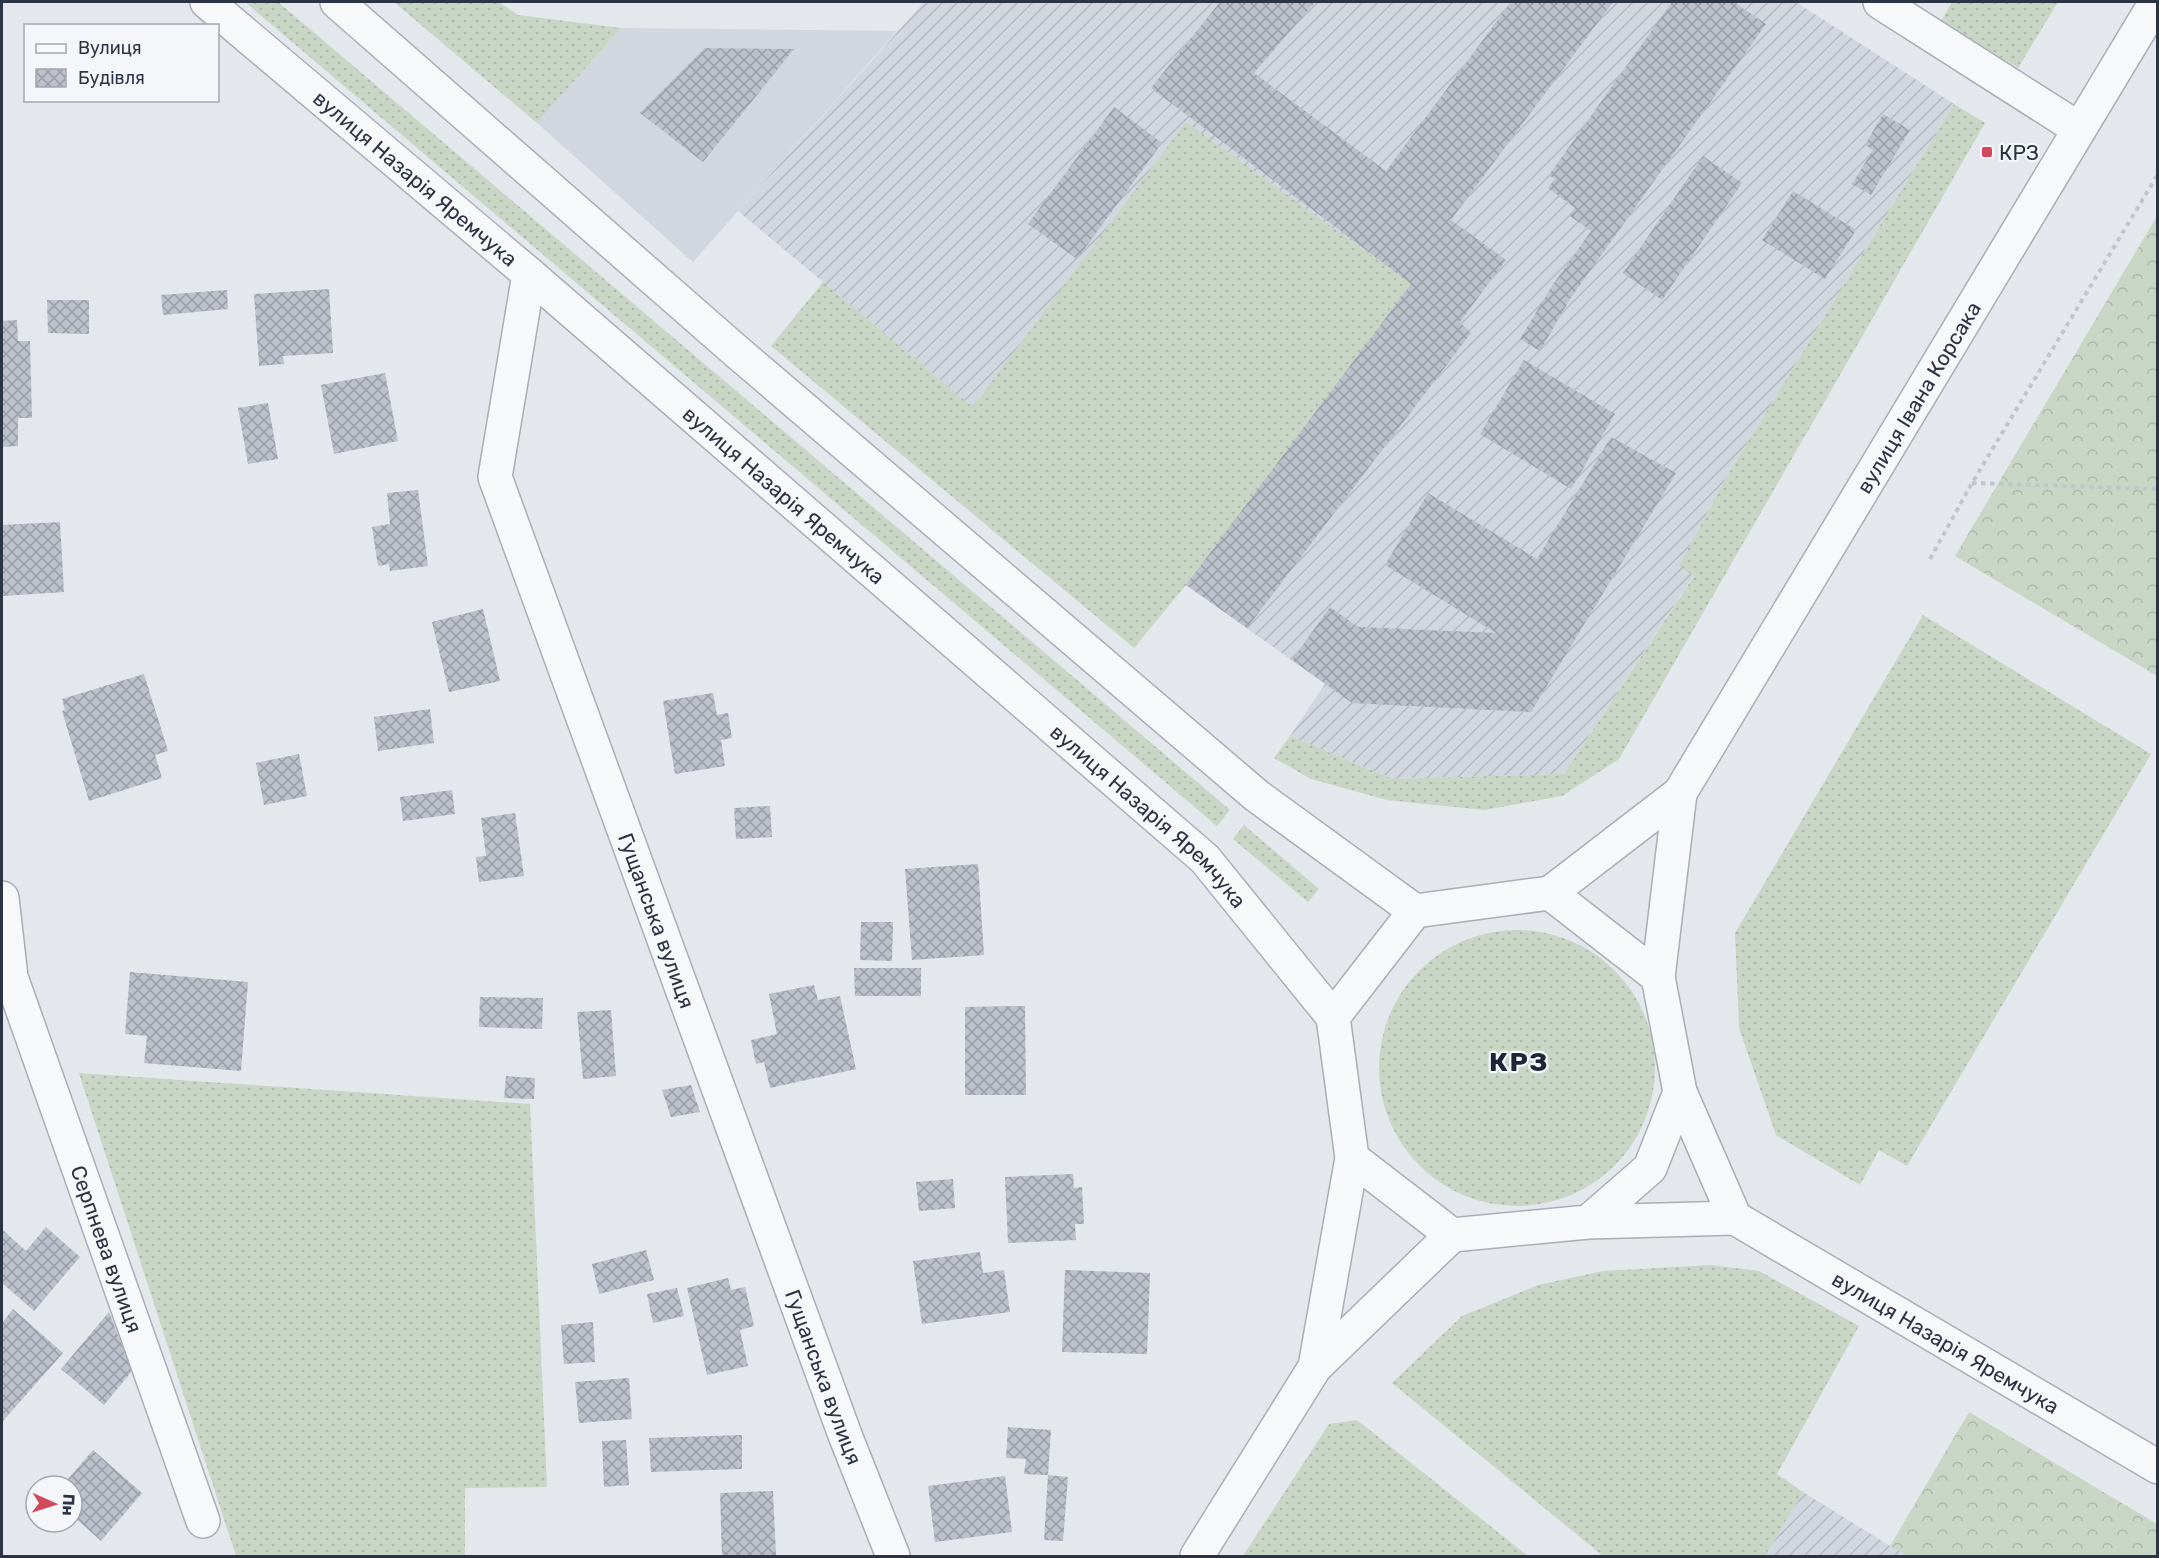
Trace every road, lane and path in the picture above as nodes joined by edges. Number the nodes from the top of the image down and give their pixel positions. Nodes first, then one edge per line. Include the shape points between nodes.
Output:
1 (207, 2) edge
2 (336, 2) edge
3 (1880, 2) edge
4 (2156, 2) edge
5 (2079, 129) junction
6 (2157, 174) edge
7 (529, 274) junction
8 (1972, 483) junction
9 (2157, 489) edge
10 (1930, 559) dead end
11 (1680, 794) junction
12 (1550, 893) junction
13 (2, 898) edge
14 (1415, 911) junction
15 (1658, 976) junction
16 (6, 982) edge
17 (1333, 1017) junction
18 (1680, 1092) junction
19 (1352, 1158) junction
20 (1735, 1218) junction
21 (1588, 1222) junction
22 (1452, 1235) junction
23 (1315, 1367) junction
24 (2157, 1467) edge
25 (203, 1521) dead end
26 (893, 1557) edge
27 (1197, 1557) edge

1 - 7 street, вулиця Назарія Яремчука
2 - 14 street via 736,351 1257,796
3 - 5 street
4 - 5 street, вулиця Івана Корсака
5 - 11 street, вулиця Івана Корсака
6 - 8 path
7 - 17 street, вулиця Назарія Яремчука via 1205,859
7 - 26 street, Гущанська вулиця via 495,477
8 - 9 path
8 - 10 path
11 - 12 street
11 - 15 street
12 - 14 street
12 - 15 street
13 - 16 street, Серпнева вулиця
14 - 17 street
15 - 18 street
16 - 25 street, Серпнева вулиця
17 - 19 street
18 - 20 street
18 - 21 street via 1650,1168
19 - 22 street
19 - 23 street
20 - 21 street
20 - 24 street, вулиця Назарія Яремчука
21 - 22 street
22 - 23 street
23 - 27 street

